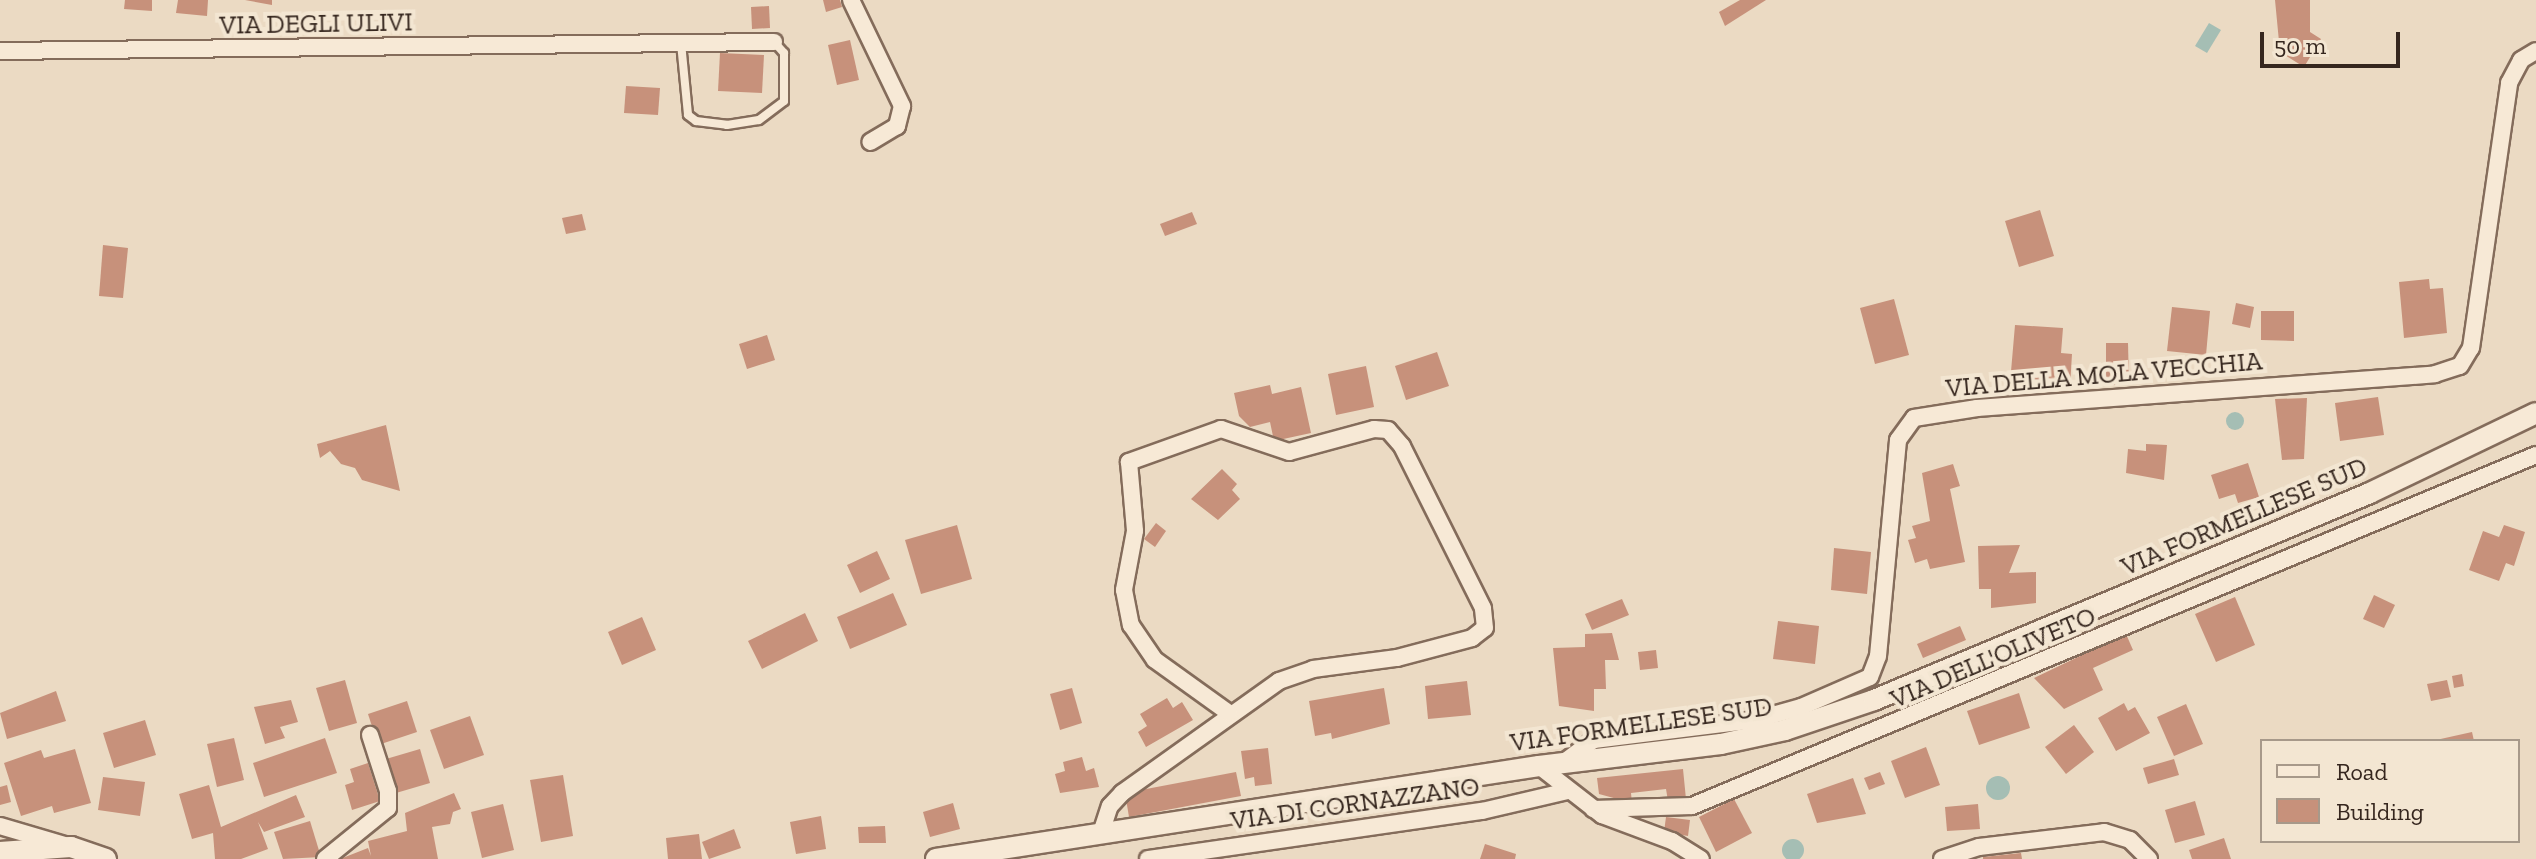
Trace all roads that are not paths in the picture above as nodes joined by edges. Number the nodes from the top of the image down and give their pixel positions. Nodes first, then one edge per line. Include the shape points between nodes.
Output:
1 (851, 0) edge
2 (774, 42) joint
3 (681, 43) junction
4 (0, 51) edge
5 (2536, 51) edge
6 (870, 142) dead end
7 (2536, 413) edge
8 (2536, 455) edge
9 (1229, 713) junction
10 (370, 735) dead end
11 (1563, 763) junction
12 (1539, 766) junction
13 (1568, 791) junction
14 (1593, 809) junction
15 (0, 826) edge
16 (1101, 833) junction
17 (71, 847) junction
18 (0, 852) edge
19 (106, 859) edge
20 (325, 859) edge
21 (936, 859) edge
22 (1148, 859) edge
23 (1701, 859) edge
24 (1942, 859) edge
25 (2149, 859) edge

1 - 6 street via 902,106 897,126
2 - 3 street, VIA DEGLI ULIVI
2 - 3 lane, VIA DEGLI ULIVI via 784,53 784,101 759,120 727,125 688,115
3 - 4 street, VIA DEGLI ULIVI
5 - 11 street, VIA DELLA MOLA VECCHIA via 2521,60 2509,83 2471,348 2460,366 2442,373 1977,408 1914,418 1899,436 1878,656 1867,680 1755,720 1600,738
7 - 11 street, VIA FORMELLESE SUD via 2370,493 1874,700 1745,740
8 - 14 street, VIA DELL'OLIVETO via 1692,806
9 - 9 street via 1295,674 1397,658 1468,639 1485,628 1483,608 1402,446 1388,430 1374,429 1289,452 1234,430 1214,430 1129,462 1135,531 1124,590 1131,625 1155,660
9 - 16 street via 1122,793 1110,806
10 - 20 street via 387,784 388,808
11 - 12 street, VIA FORMELLESE SUD
12 - 13 street
12 - 16 street, VIA FORMELLESE SUD
13 - 14 street
13 - 22 street, VIA DI CORNAZZANO via 1482,811
14 - 23 street
15 - 17 street
16 - 21 street, VIA FORMELLESE SUD
17 - 18 street
17 - 19 street
24 - 25 street via 1979,847 2104,832 2130,840

